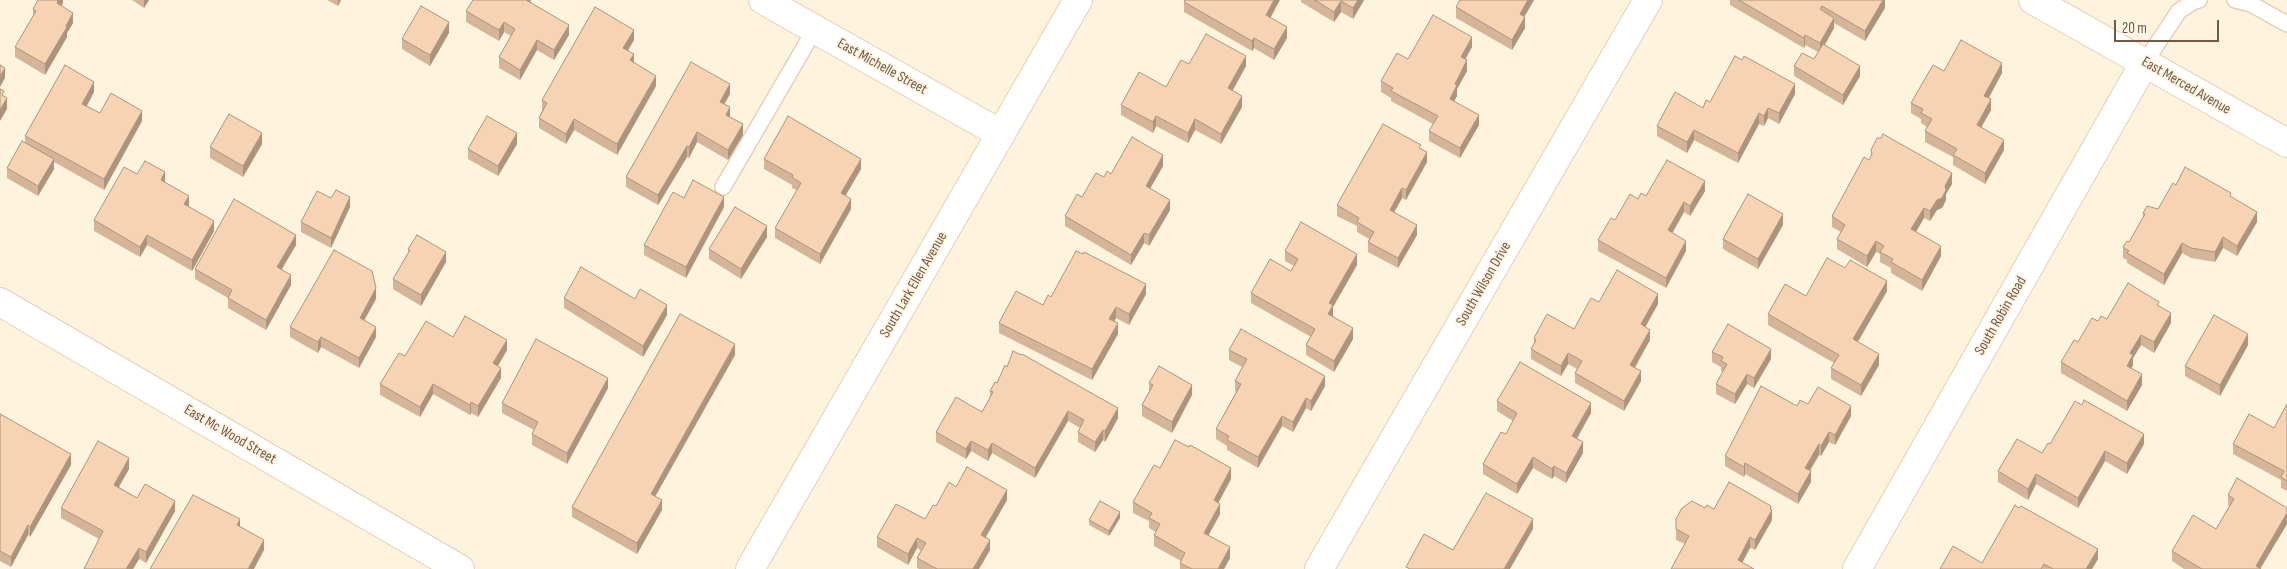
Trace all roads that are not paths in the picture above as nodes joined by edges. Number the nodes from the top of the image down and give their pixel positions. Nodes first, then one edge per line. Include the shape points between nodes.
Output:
1 (763, 0) edge
2 (1078, 0) edge
3 (1648, 0) edge
4 (2033, 0) edge
5 (2199, 0) edge
6 (2235, 0) edge
7 (2287, 24) edge
8 (815, 29) junction
9 (2145, 62) junction
10 (1001, 134) junction
11 (2287, 144) edge
12 (723, 187) dead end
13 (0, 302) edge
14 (460, 569) edge
15 (750, 569) edge
16 (1319, 569) edge
17 (1857, 569) edge

1 - 8 street, East Michelle Street
2 - 10 street, South Lark Ellen Avenue
3 - 16 street, South Wilson Drive
4 - 9 street, East Merced Avenue
5 - 9 lane via 2179,12
6 - 7 lane via 2251,4
8 - 10 street, East Michelle Street
8 - 12 lane
9 - 11 street, East Merced Avenue
9 - 17 street, South Robin Road
10 - 15 street, South Lark Ellen Avenue
13 - 14 street, East Mc Wood Street

